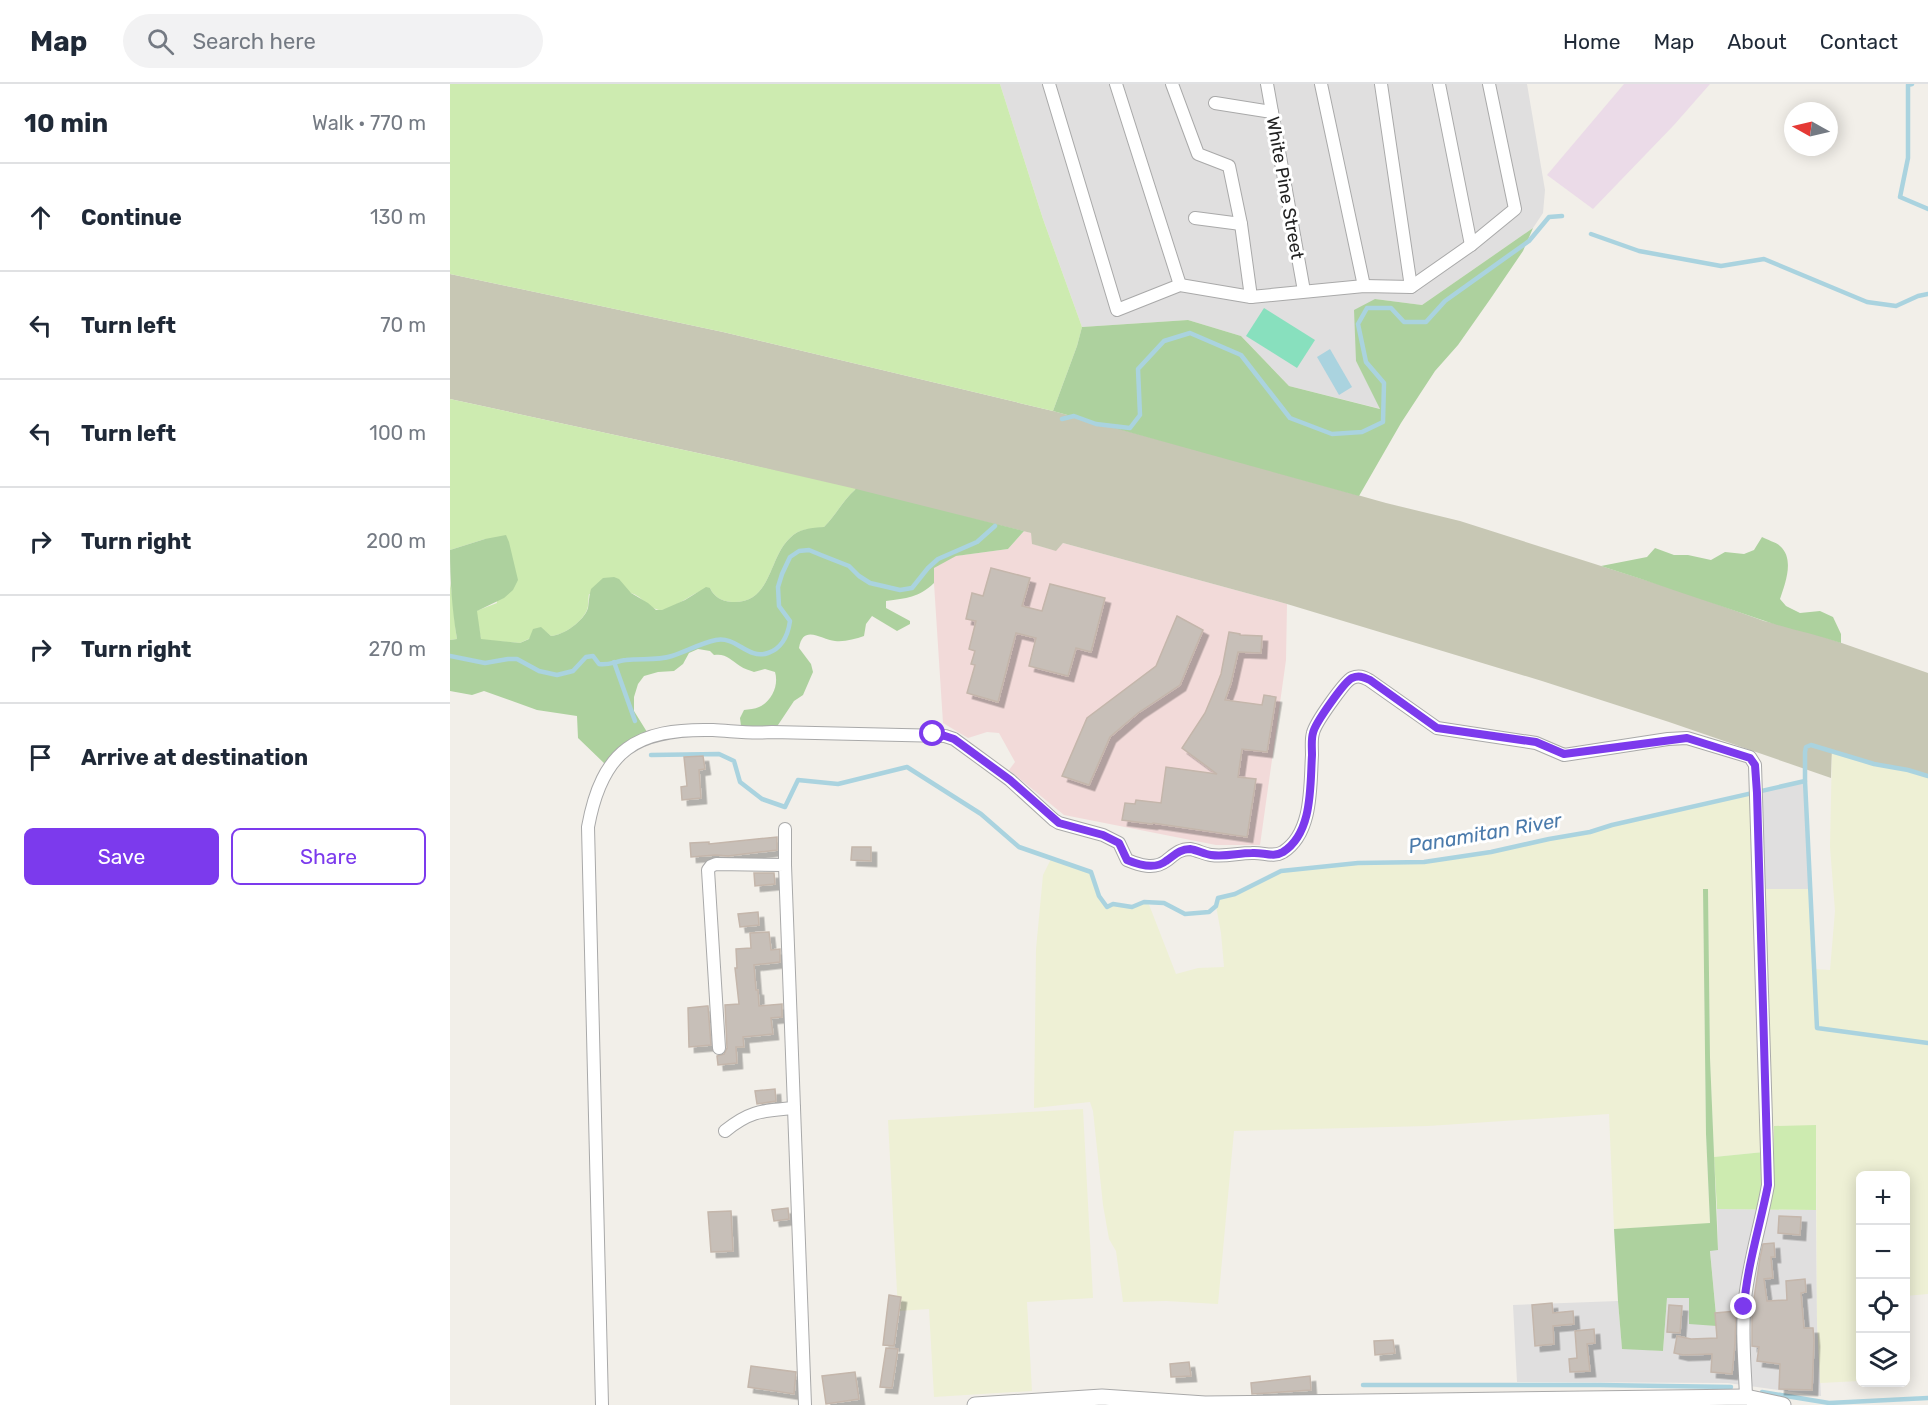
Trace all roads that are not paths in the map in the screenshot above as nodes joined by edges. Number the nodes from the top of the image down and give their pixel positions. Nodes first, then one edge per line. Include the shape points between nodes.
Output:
1 (1049, 84) edge
2 (1116, 84) edge
3 (1172, 84) edge
4 (1267, 84) edge
5 (1322, 84) edge
6 (1381, 84) edge
7 (1438, 84) edge
8 (1489, 84) edge
9 (1215, 104) dead end
10 (1272, 112) junction
11 (1195, 218) dead end
12 (1241, 224) junction
13 (1471, 245) junction
14 (1180, 285) junction
15 (1364, 286) junction
16 (1411, 286) junction
17 (1304, 291) junction
18 (1251, 297) junction
19 (786, 829) dead end
20 (785, 865) junction
21 (719, 1048) dead end
22 (794, 1108) junction
23 (725, 1131) dead end
24 (1746, 1397) junction
25 (602, 1405) edge
26 (805, 1405) edge
27 (975, 1405) edge
28 (1783, 1405) edge

1 - 14 street via 1117,310
2 - 14 street
3 - 12 street via 1198,154 1229,166
4 - 10 street, White Pine Street
5 - 15 street
6 - 16 street
7 - 13 street
8 - 13 street via 1515,209
9 - 10 street
10 - 17 street, White Pine Street
11 - 12 street
12 - 18 street
13 - 16 street
14 - 18 street
15 - 16 street
15 - 17 street
17 - 18 street
19 - 20 street
20 - 21 street via 716,864 708,870
20 - 22 street
22 - 23 street via 756,1112
22 - 26 street
24 - 25 street via 1745,1299 1768,1185 1755,765 1750,758 1687,738 1564,754 1536,742 1437,728 1359,676 1342,686 1318,721 1313,733 1310,799 1300,835 1283,852 1272,855 1222,856 1186,849 1164,863 1139,865 1127,860 1119,843 1054,820 1010,780 945,736 689,730 665,732 622,752 598,787 588,827
24 - 27 street via 1205,1404 1102,1397
24 - 28 street

